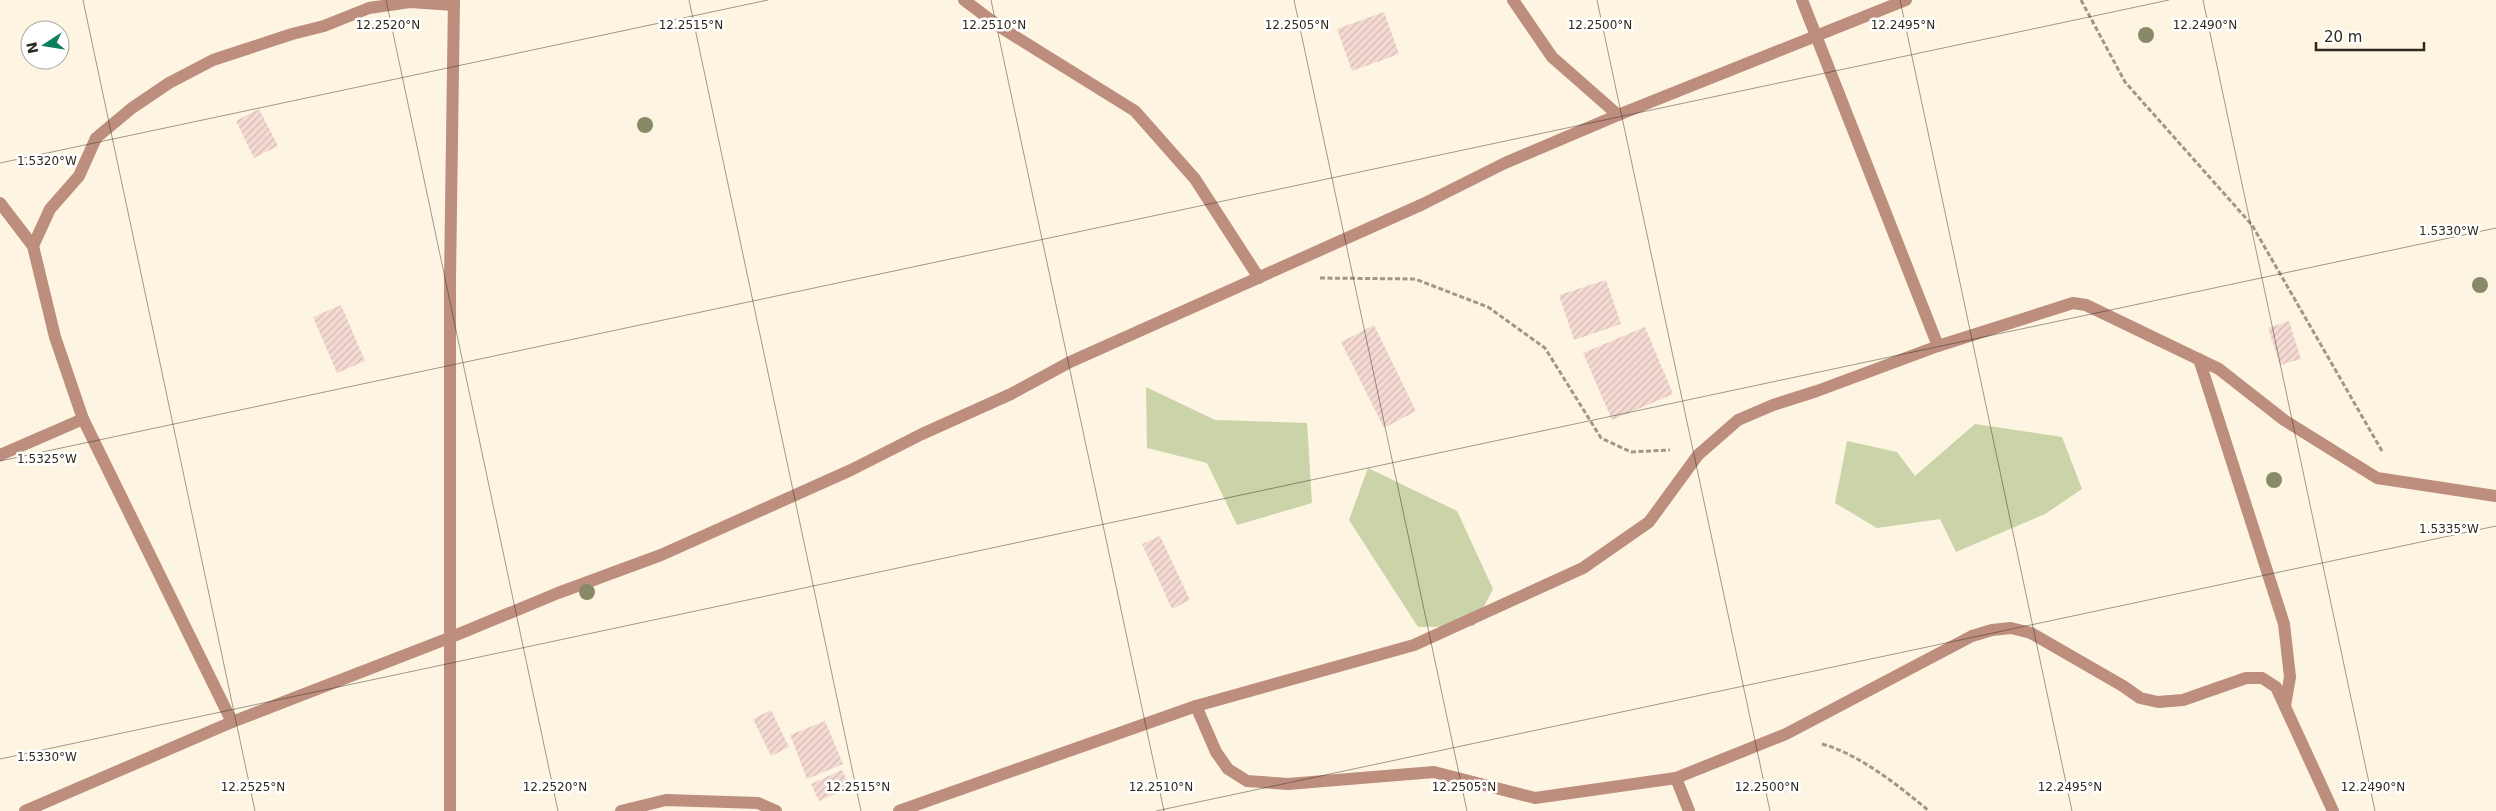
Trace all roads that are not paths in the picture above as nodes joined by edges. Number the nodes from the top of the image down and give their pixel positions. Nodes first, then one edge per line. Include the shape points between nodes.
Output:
1 (964, 0) edge
2 (1513, 0) edge
3 (1802, 0) edge
4 (1906, 0) edge
5 (454, 3) edge
6 (1816, 37) junction
7 (1618, 115) junction
8 (0, 203) edge
9 (33, 246) junction
10 (1259, 278) junction
11 (1938, 346) junction
12 (2199, 359) junction
13 (84, 420) junction
14 (0, 454) edge
15 (2496, 496) edge
16 (449, 638) junction
17 (1196, 706) junction
18 (2285, 706) junction
19 (232, 722) junction
20 (1676, 778) junction
21 (25, 811) edge
22 (450, 811) edge
23 (621, 811) edge
24 (776, 811) edge
25 (899, 811) edge
26 (1689, 811) edge
27 (2333, 811) edge

1 - 10 street via 1000,27 1135,111 1195,179
2 - 7 street via 1552,57
3 - 6 street
4 - 6 street
5 - 9 street via 410,2 369,8 324,26 213,60 169,83 96,138 79,176 50,209
5 - 16 street
6 - 7 street
6 - 11 street
7 - 10 street via 1505,162 1423,204
8 - 9 street
9 - 13 street via 54,337
10 - 16 street via 1070,362 1011,394 723,528
11 - 12 street via 2073,303 2086,305
11 - 17 street via 1738,420 1698,455 1649,522 1584,568 1414,646
12 - 15 street via 2220,369 2284,420 2377,478
12 - 18 street via 2284,624 2290,677
13 - 14 street
13 - 19 street
16 - 19 street
16 - 22 street
17 - 20 street via 1216,752 1228,769 1247,781 1288,784 1434,772 1535,798
17 - 25 street
18 - 20 street via 2276,687 2262,678 2246,678 2183,700 2158,702 2140,698 2031,633 2010,628 1972,636 1786,734
18 - 27 street
19 - 21 street
20 - 26 street
23 - 24 street via 666,800 758,803

